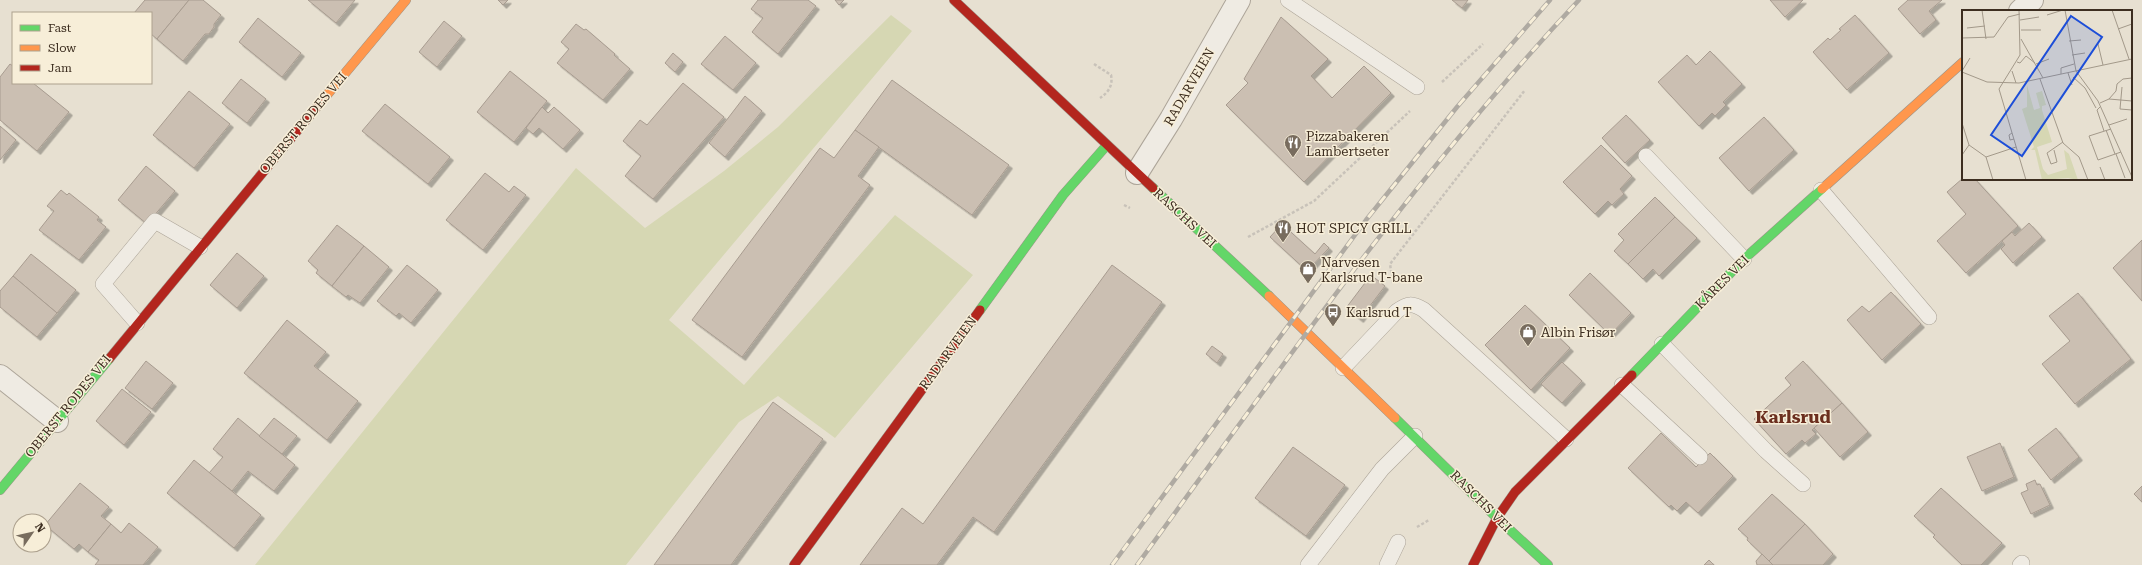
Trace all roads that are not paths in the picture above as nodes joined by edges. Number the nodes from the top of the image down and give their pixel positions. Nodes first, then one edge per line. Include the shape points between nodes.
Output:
1 (406, 0) edge
2 (954, 0) edge
3 (1239, 0) edge
4 (1288, 0) edge
5 (2032, 0) edge
6 (2021, 10) edge
7 (1962, 63) edge
8 (1417, 87) dead end
9 (1107, 145) junction
10 (1646, 156) dead end
11 (1137, 173) junction
12 (1821, 190) junction
13 (200, 247) junction
14 (1744, 258) junction
15 (1929, 317) dead end
16 (136, 323) junction
17 (1662, 344) junction
18 (1343, 368) junction
19 (0, 376) edge
20 (1622, 385) junction
21 (57, 421) junction
22 (1415, 436) junction
23 (1566, 439) junction
24 (1700, 457) dead end
25 (1803, 484) dead end
26 (0, 490) edge
27 (1497, 518) junction
28 (1398, 542) dead end
29 (794, 565) edge
30 (1308, 565) edge
31 (1387, 565) edge
32 (1473, 565) edge
33 (1548, 565) edge

1 - 13 street, OBERST RODES VEI
2 - 9 street, RASCHS VEI
3 - 11 street, RADARVEIEN via 1171,120
4 - 8 lane
5 - 6 street
7 - 12 street, KÅRES VEI
9 - 11 street, RASCHS VEI
9 - 29 street, RADARVEIEN via 1063,195
10 - 14 lane
11 - 18 street, RASCHS VEI
12 - 14 street, KÅRES VEI
12 - 15 lane
13 - 16 street, OBERST RODES VEI
13 - 16 lane via 155,221 103,284
14 - 17 street, KÅRES VEI
16 - 21 street, OBERST RODES VEI
17 - 20 street, KÅRES VEI
17 - 25 lane
18 - 22 street, RASCHS VEI
18 - 23 lane via 1397,310 1407,304 1414,304 1424,310
19 - 21 street
20 - 23 street, KÅRES VEI
20 - 24 lane
21 - 26 street, OBERST RODES VEI
22 - 27 street, RASCHS VEI
22 - 30 lane via 1382,469
23 - 27 street, KÅRES VEI via 1516,492
27 - 32 street, KÅRES VEI
27 - 33 street, RASCHS VEI
28 - 31 lane

